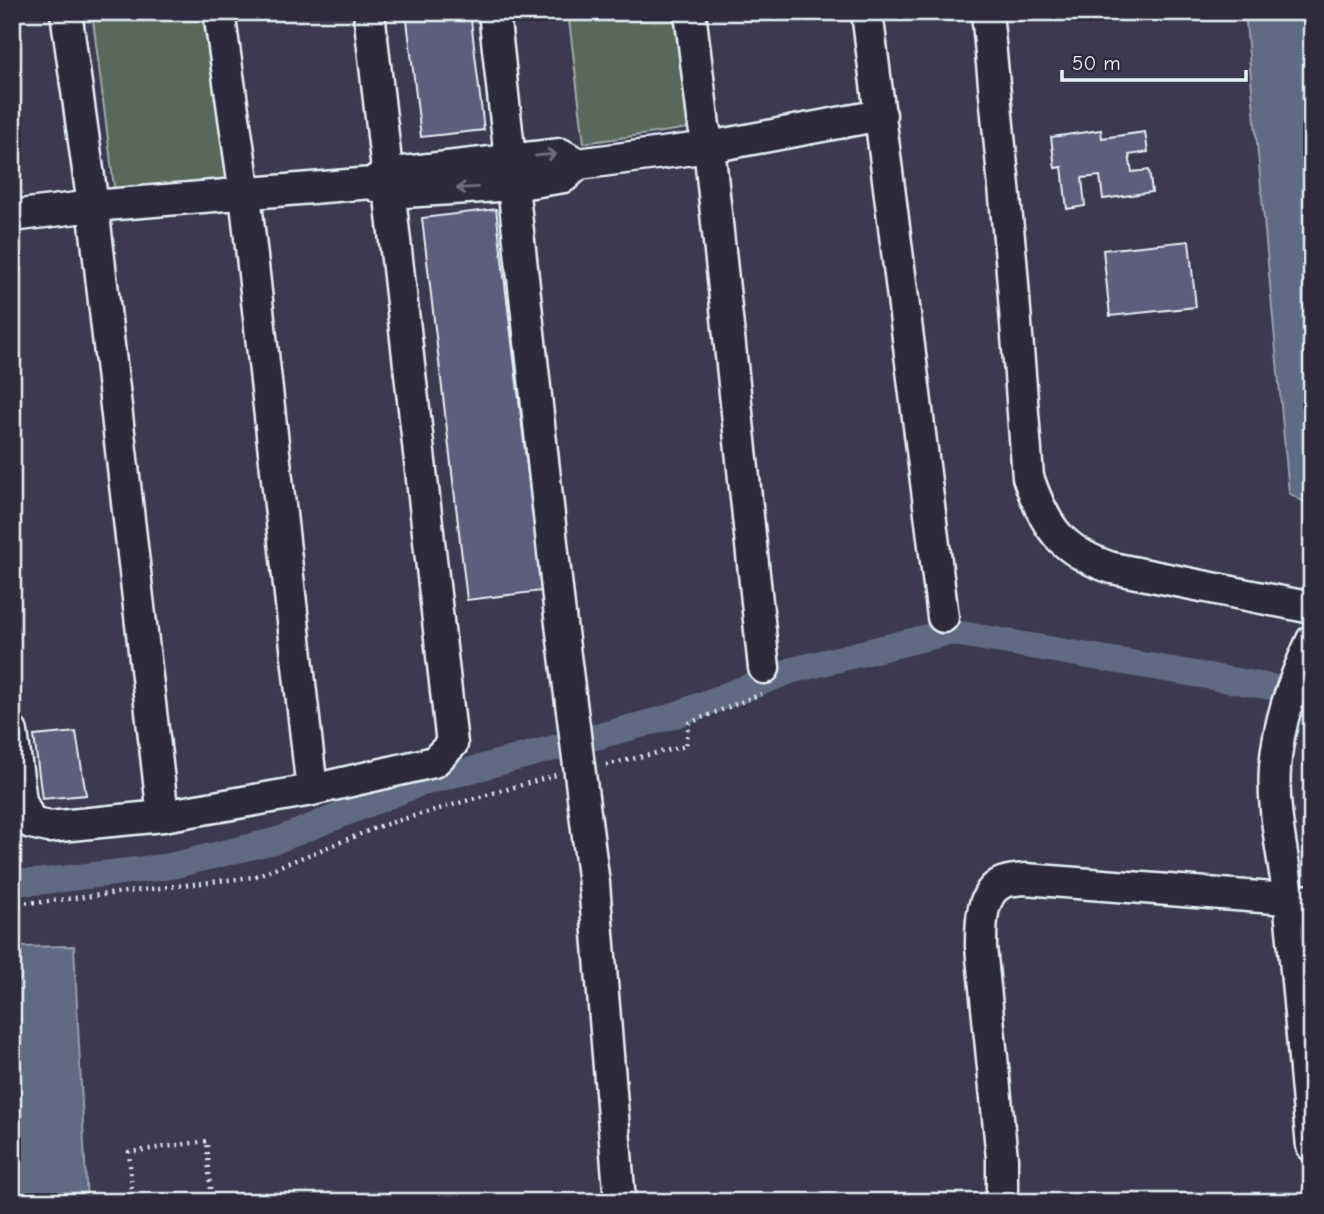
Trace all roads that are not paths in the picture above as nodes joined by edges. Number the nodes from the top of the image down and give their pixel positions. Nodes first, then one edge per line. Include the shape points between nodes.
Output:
1 (66, 12) edge
2 (219, 12) edge
3 (369, 12) edge
4 (494, 12) edge
5 (690, 12) edge
6 (867, 12) edge
7 (987, 12) edge
8 (881, 115) junction
9 (709, 147) junction
10 (513, 172) junction
11 (382, 183) junction
12 (245, 194) junction
13 (93, 206) junction
14 (12, 216) edge
15 (1312, 608) edge
16 (943, 617) dead end
17 (1312, 640) edge
18 (763, 681) road end
19 (12, 732) edge
20 (312, 790) junction
21 (163, 816) junction
22 (1300, 900) edge
23 (1312, 1146) edge
24 (620, 1202) edge
25 (1002, 1202) edge

1 - 13 street
2 - 12 street
3 - 11 street
4 - 10 street
5 - 9 street
6 - 8 street
7 - 15 street via 1028,477 1040,511 1060,540 1087,560
8 - 9 street
8 - 16 street
9 - 10 street via 578,164 564,177
9 - 18 street
10 - 11 street
10 - 24 street, bridge via 594,884
11 - 12 street
11 - 20 street via 452,744 434,762
12 - 13 street
12 - 20 street
13 - 14 street
13 - 21 street
17 - 22 street via 1281,723 1275,769 1276,802
19 - 21 street via 21,801 32,823 49,827
20 - 21 street
22 - 23 street
22 - 25 street via 1025,879 1002,883 992,891 981,924 981,947 1002,1158

